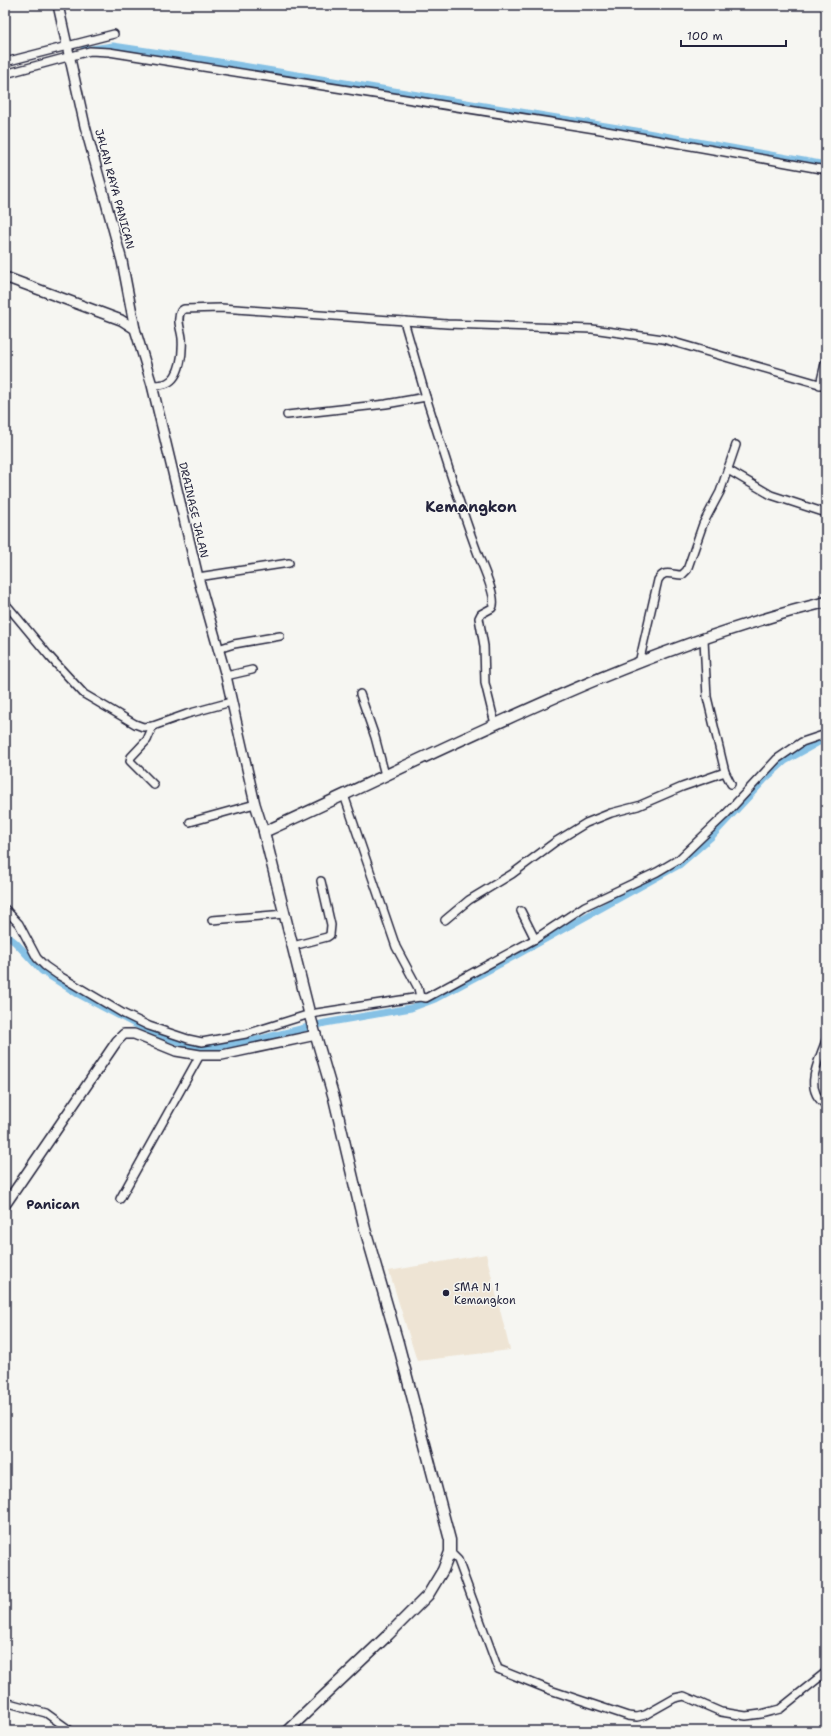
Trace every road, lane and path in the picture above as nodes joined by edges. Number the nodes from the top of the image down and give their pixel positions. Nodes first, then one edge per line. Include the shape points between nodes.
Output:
1 (58, 5) edge
2 (114, 34) dead end
3 (68, 47) junction
4 (70, 57) junction
5 (5, 62) edge
6 (5, 74) edge
7 (826, 170) edge
8 (5, 277) edge
9 (404, 321) junction
10 (134, 329) junction
11 (826, 359) edge
12 (152, 385) junction
13 (823, 386) edge
14 (426, 397) junction
15 (287, 415) dead end
16 (736, 445) dead end
17 (728, 470) junction
18 (826, 513) edge
19 (289, 563) dead end
20 (198, 577) junction
21 (5, 602) edge
22 (826, 602) edge
23 (280, 636) dead end
24 (704, 640) junction
25 (218, 649) junction
26 (639, 663) junction
27 (252, 670) dead end
28 (226, 676) junction
29 (360, 694) dead end
30 (231, 702) junction
31 (495, 724) junction
32 (152, 726) junction
33 (826, 734) edge
34 (724, 772) junction
35 (385, 775) junction
36 (731, 784) dead end
37 (154, 785) dead end
38 (344, 795) junction
39 (255, 804) junction
40 (190, 822) dead end
41 (264, 832) junction
42 (321, 882) dead end
43 (5, 909) edge
44 (521, 911) dead end
45 (285, 914) junction
46 (212, 920) dead end
47 (445, 920) dead end
48 (535, 939) junction
49 (293, 946) junction
50 (420, 997) junction
51 (310, 1015) junction
52 (316, 1035) junction
53 (826, 1040) edge
54 (200, 1055) junction
55 (826, 1105) edge
56 (120, 1199) dead end
57 (5, 1205) edge
58 (450, 1552) junction
59 (826, 1672) edge
60 (5, 1702) edge
61 (71, 1731) edge
62 (287, 1731) edge

1 - 3 street, JALAN RAYA PANICAN
2 - 3 street
3 - 4 street, JALAN RAYA PANICAN
3 - 5 street
4 - 6 street
4 - 7 street via 90,51 109,52 595,129
4 - 10 street, JALAN RAYA PANICAN via 85,126 122,261
8 - 10 street via 121,320
9 - 12 street via 221,308 184,309 179,317 182,346 179,365 173,378 168,382
9 - 13 street via 592,329 663,339
9 - 14 street
10 - 12 street, DRAINASE JALAN
11 - 13 street
12 - 20 street, DRAINASE JALAN
14 - 15 street
14 - 31 street via 465,522 495,602 492,608 480,614 478,618 484,646 485,683
16 - 17 street
17 - 18 street via 771,495
17 - 26 street via 703,524 687,570 682,575 666,573 658,580
19 - 20 street
20 - 25 street, DRAINASE JALAN
21 - 32 street via 84,694 135,724 143,727
22 - 24 main road
23 - 25 street
24 - 26 main road
24 - 34 street via 707,697
25 - 28 street, DRAINASE JALAN
26 - 31 main road
27 - 28 street
28 - 30 street, DRAINASE JALAN
29 - 35 street
30 - 32 street
30 - 39 street, DRAINASE JALAN
31 - 35 main road
32 - 37 street via 147,740 130,761
33 - 48 street via 802,742 777,759 679,859 585,906
34 - 36 street
34 - 47 street via 682,786 638,806 586,823 469,900
35 - 38 main road
38 - 41 main road
38 - 50 street via 396,946 418,988
39 - 40 street
39 - 41 street, DRAINASE JALAN
41 - 45 main road
42 - 49 street via 331,925 330,935
43 - 51 street via 19,924 37,958 45,966 124,1014 149,1026 202,1042
44 - 48 street
45 - 46 street
45 - 49 main road
48 - 50 street via 426,998
49 - 51 main road
50 - 51 street
51 - 52 main road
52 - 54 street via 222,1055
52 - 58 main road via 334,1098 365,1229 450,1540
53 - 55 street via 813,1077 813,1085 820,1101
54 - 56 street
54 - 57 street via 176,1051 134,1034 121,1036
58 - 59 street via 458,1560 498,1670 628,1716 645,1715 675,1698 684,1696 722,1712 746,1716 761,1714 780,1708
58 - 62 main road via 428,1595
60 - 61 street via 46,1713

